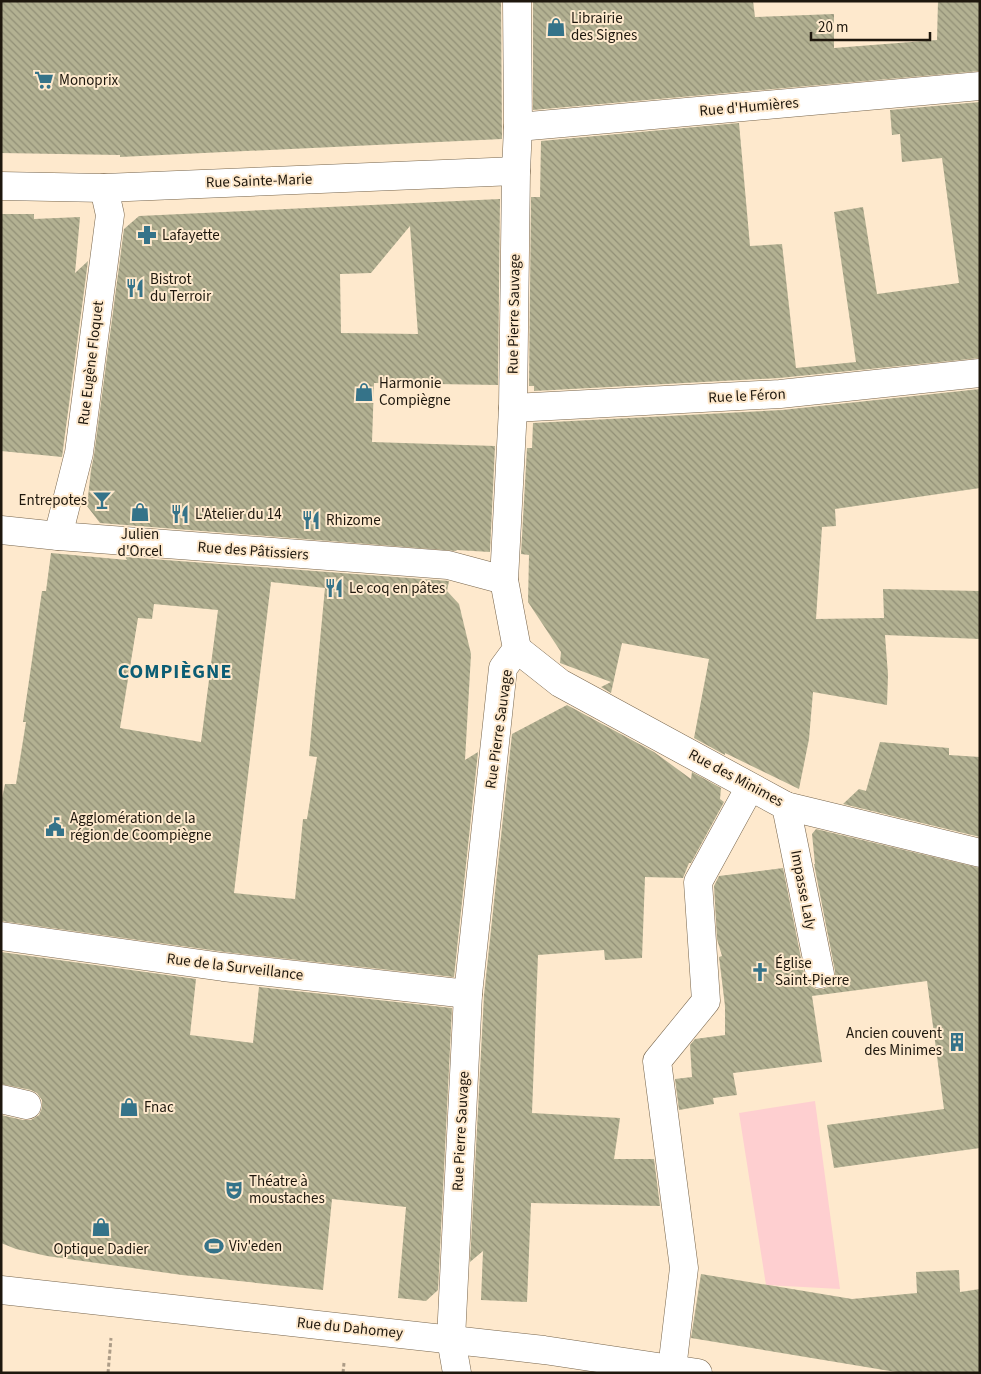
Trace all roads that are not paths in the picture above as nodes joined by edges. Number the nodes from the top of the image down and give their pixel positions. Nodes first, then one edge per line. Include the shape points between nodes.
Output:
1 (517, 1) edge
2 (980, 86) edge
3 (518, 127) junction
4 (516, 170) junction
5 (1, 186) edge
6 (104, 188) junction
7 (980, 373) edge
8 (513, 408) junction
9 (1, 530) edge
10 (58, 536) junction
11 (504, 580) junction
12 (517, 649) junction
13 (750, 786) junction
14 (786, 806) junction
15 (980, 853) edge
16 (1, 936) edge
17 (820, 974) dead end
18 (468, 994) junction
19 (1, 1290) edge
20 (451, 1339) junction
21 (685, 1371) edge
22 (457, 1373) edge

1 - 3 street, Rue Pierre Sauvage
2 - 3 street, Rue d'Humières
3 - 4 street, Rue Pierre Sauvage
4 - 6 street, Rue Sainte-Marie
4 - 8 street, Rue Pierre Sauvage
5 - 6 street, Rue Sainte-Marie
6 - 10 street, Rue Eugène Floquet via 110,215 79,453
7 - 8 street, Rue le Féron via 780,394
8 - 11 street, Rue Pierre Sauvage
9 - 10 street, Rue des Pâtissiers
10 - 11 street, Rue des Pâtissiers via 448,565
11 - 12 street, Rue Pierre Sauvage
12 - 13 street, Rue des Minimes via 560,684
12 - 18 street, Rue Pierre Sauvage via 504,668
13 - 14 street, Rue des Minimes
13 - 21 street via 698,882 706,1001 657,1061 684,1268
14 - 15 street, Rue des Minimes
14 - 17 street, Impasse Laly
16 - 18 street, Rue de la Surveillance
18 - 20 street, Rue Pierre Sauvage
19 - 20 street, Rue du Dahomey
20 - 21 street, Rue du Dahomey
20 - 22 street, Rue Pierre Sauvage

